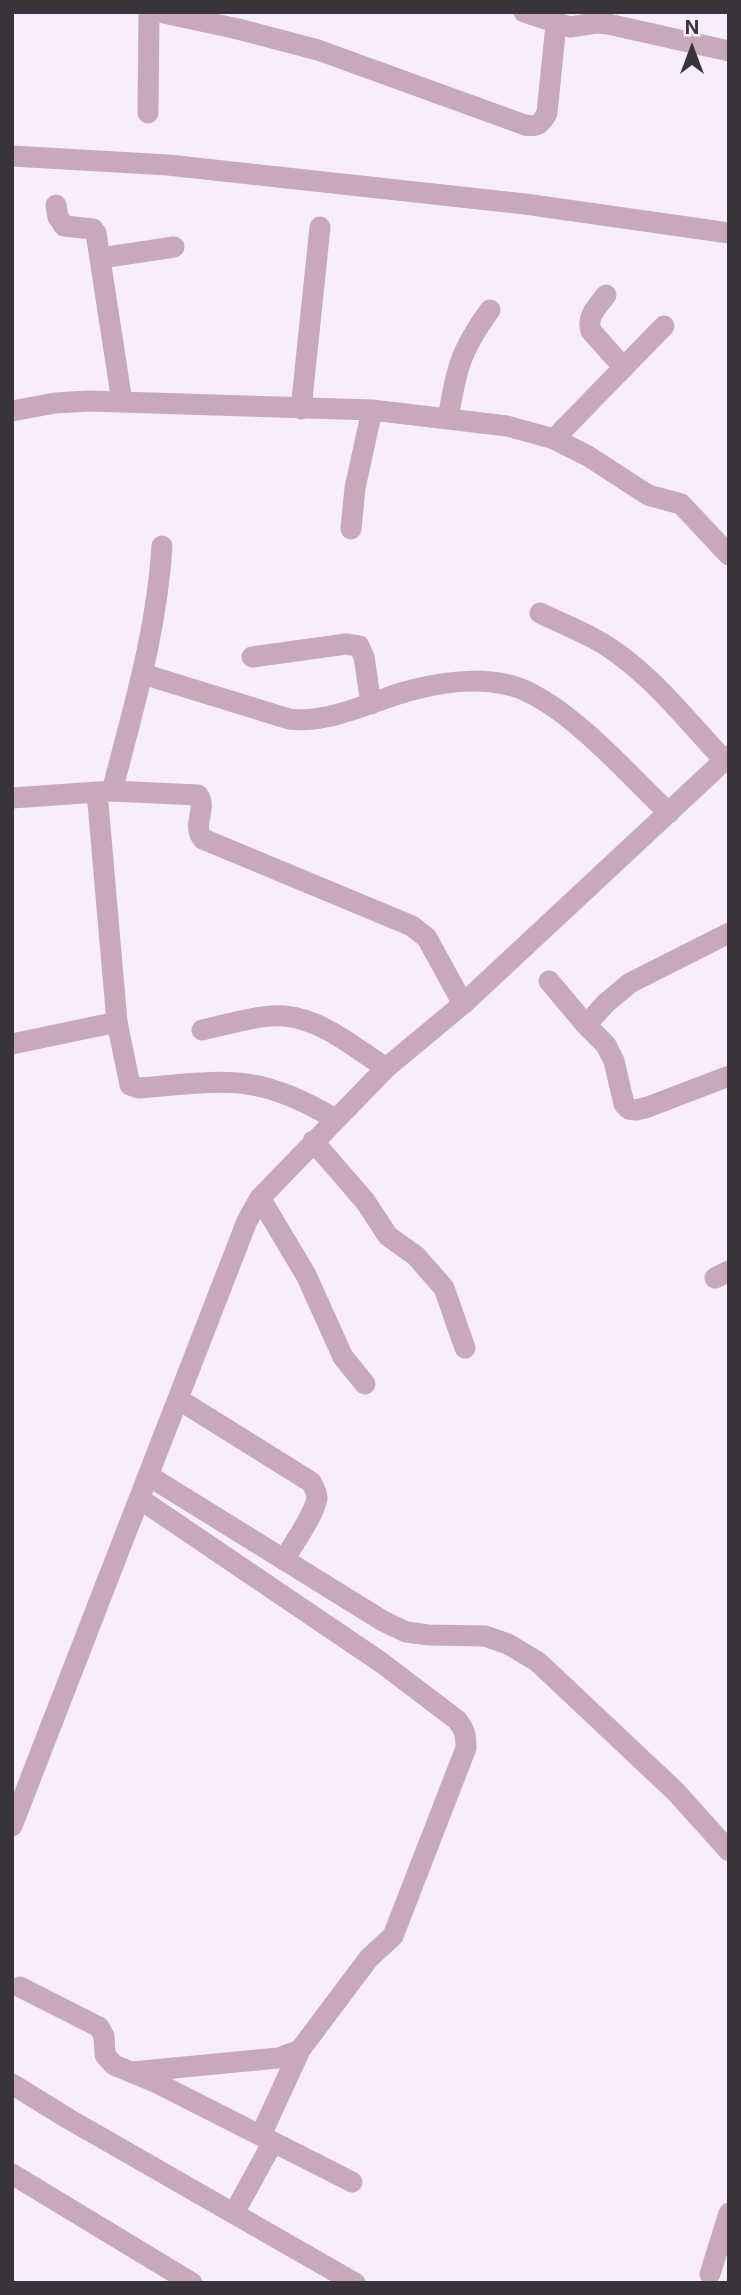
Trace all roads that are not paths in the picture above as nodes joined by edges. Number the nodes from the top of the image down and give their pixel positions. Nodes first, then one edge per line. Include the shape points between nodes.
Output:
1 (149, 12) edge
2 (159, 12) edge
3 (524, 12) edge
4 (556, 24) junction
5 (729, 51) edge
6 (148, 113) dead end
7 (12, 156) edge
8 (56, 205) dead end
9 (320, 227) dead end
10 (729, 233) edge
11 (174, 247) dead end
12 (100, 258) junction
13 (606, 295) dead end
14 (490, 310) dead end
15 (664, 326) dead end
16 (624, 368) junction
17 (122, 402) junction
18 (301, 409) junction
19 (372, 410) junction
20 (12, 411) edge
21 (448, 419) junction
22 (554, 439) junction
23 (351, 529) dead end
24 (162, 546) dead end
25 (729, 555) edge
26 (540, 613) dead end
27 (252, 657) dead end
28 (143, 674) junction
29 (371, 704) junction
30 (726, 758) edge
31 (105, 792) junction
32 (12, 798) edge
33 (669, 813) junction
34 (729, 933) edge
35 (549, 981) dead end
36 (463, 1004) junction
37 (117, 1022) junction
38 (586, 1026) junction
39 (202, 1030) dead end
40 (12, 1044) edge
41 (386, 1068) junction
42 (729, 1076) edge
43 (335, 1119) junction
44 (313, 1141) junction
45 (260, 1198) junction
46 (465, 1348) dead end
47 (365, 1384) dead end
48 (178, 1399) junction
49 (149, 1476) junction
50 (140, 1499) junction
51 (284, 1560) junction
52 (12, 1826) edge
53 (729, 1851) edge
54 (20, 1987) dead end
55 (300, 2050) junction
56 (132, 2072) junction
57 (12, 2084) edge
58 (267, 2138) junction
59 (12, 2174) edge
60 (352, 2182) dead end
61 (234, 2213) junction
62 (729, 2213) edge
63 (710, 2274) dead end
64 (192, 2283) edge
65 (355, 2283) edge

1 - 6 street
2 - 4 street via 318,50 535,126 547,113
3 - 4 street
4 - 5 street via 608,24
7 - 10 street via 168,165 525,204
8 - 12 street via 64,226 93,229
9 - 18 street
11 - 12 street
12 - 17 street
13 - 16 street via 589,324
14 - 21 street via 461,355
15 - 16 street
16 - 22 street
17 - 18 street
17 - 20 street via 55,402
18 - 19 street
19 - 21 street
19 - 23 street
21 - 22 street via 507,426
22 - 25 street via 648,495 681,504
24 - 28 street via 157,608
26 - 30 street via 621,655
27 - 29 street via 359,646
28 - 29 street via 289,719 317,719
28 - 31 street
29 - 33 street via 453,682 490,681 530,692 565,714
30 - 33 street
31 - 32 street
31 - 36 street via 198,795 197,827 203,839 412,926 427,938
31 - 37 street
33 - 36 street
34 - 38 street via 630,983
35 - 38 street
36 - 41 street
37 - 40 street
37 - 43 street via 128,1079 134,1088 250,1083 292,1095
38 - 42 street via 606,1045 629,1109 648,1107
39 - 41 street via 268,1017 295,1018 321,1026
41 - 43 street
43 - 44 street
44 - 45 street
44 - 46 street via 388,1236 416,1256 444,1288
45 - 47 street via 306,1275 342,1357
45 - 48 street
48 - 49 street
48 - 51 street via 316,1489 313,1509
49 - 50 street
49 - 51 street
50 - 52 street
50 - 55 street via 382,1663 464,1730 466,1748 393,1936 369,1958
51 - 53 street via 406,1632 485,1636 538,1662 676,1792
54 - 56 street via 99,2027 108,2060
55 - 56 street via 278,2058
55 - 58 street
56 - 58 street
57 - 61 street
58 - 60 street
58 - 61 street
59 - 64 street
61 - 65 street
62 - 63 street

